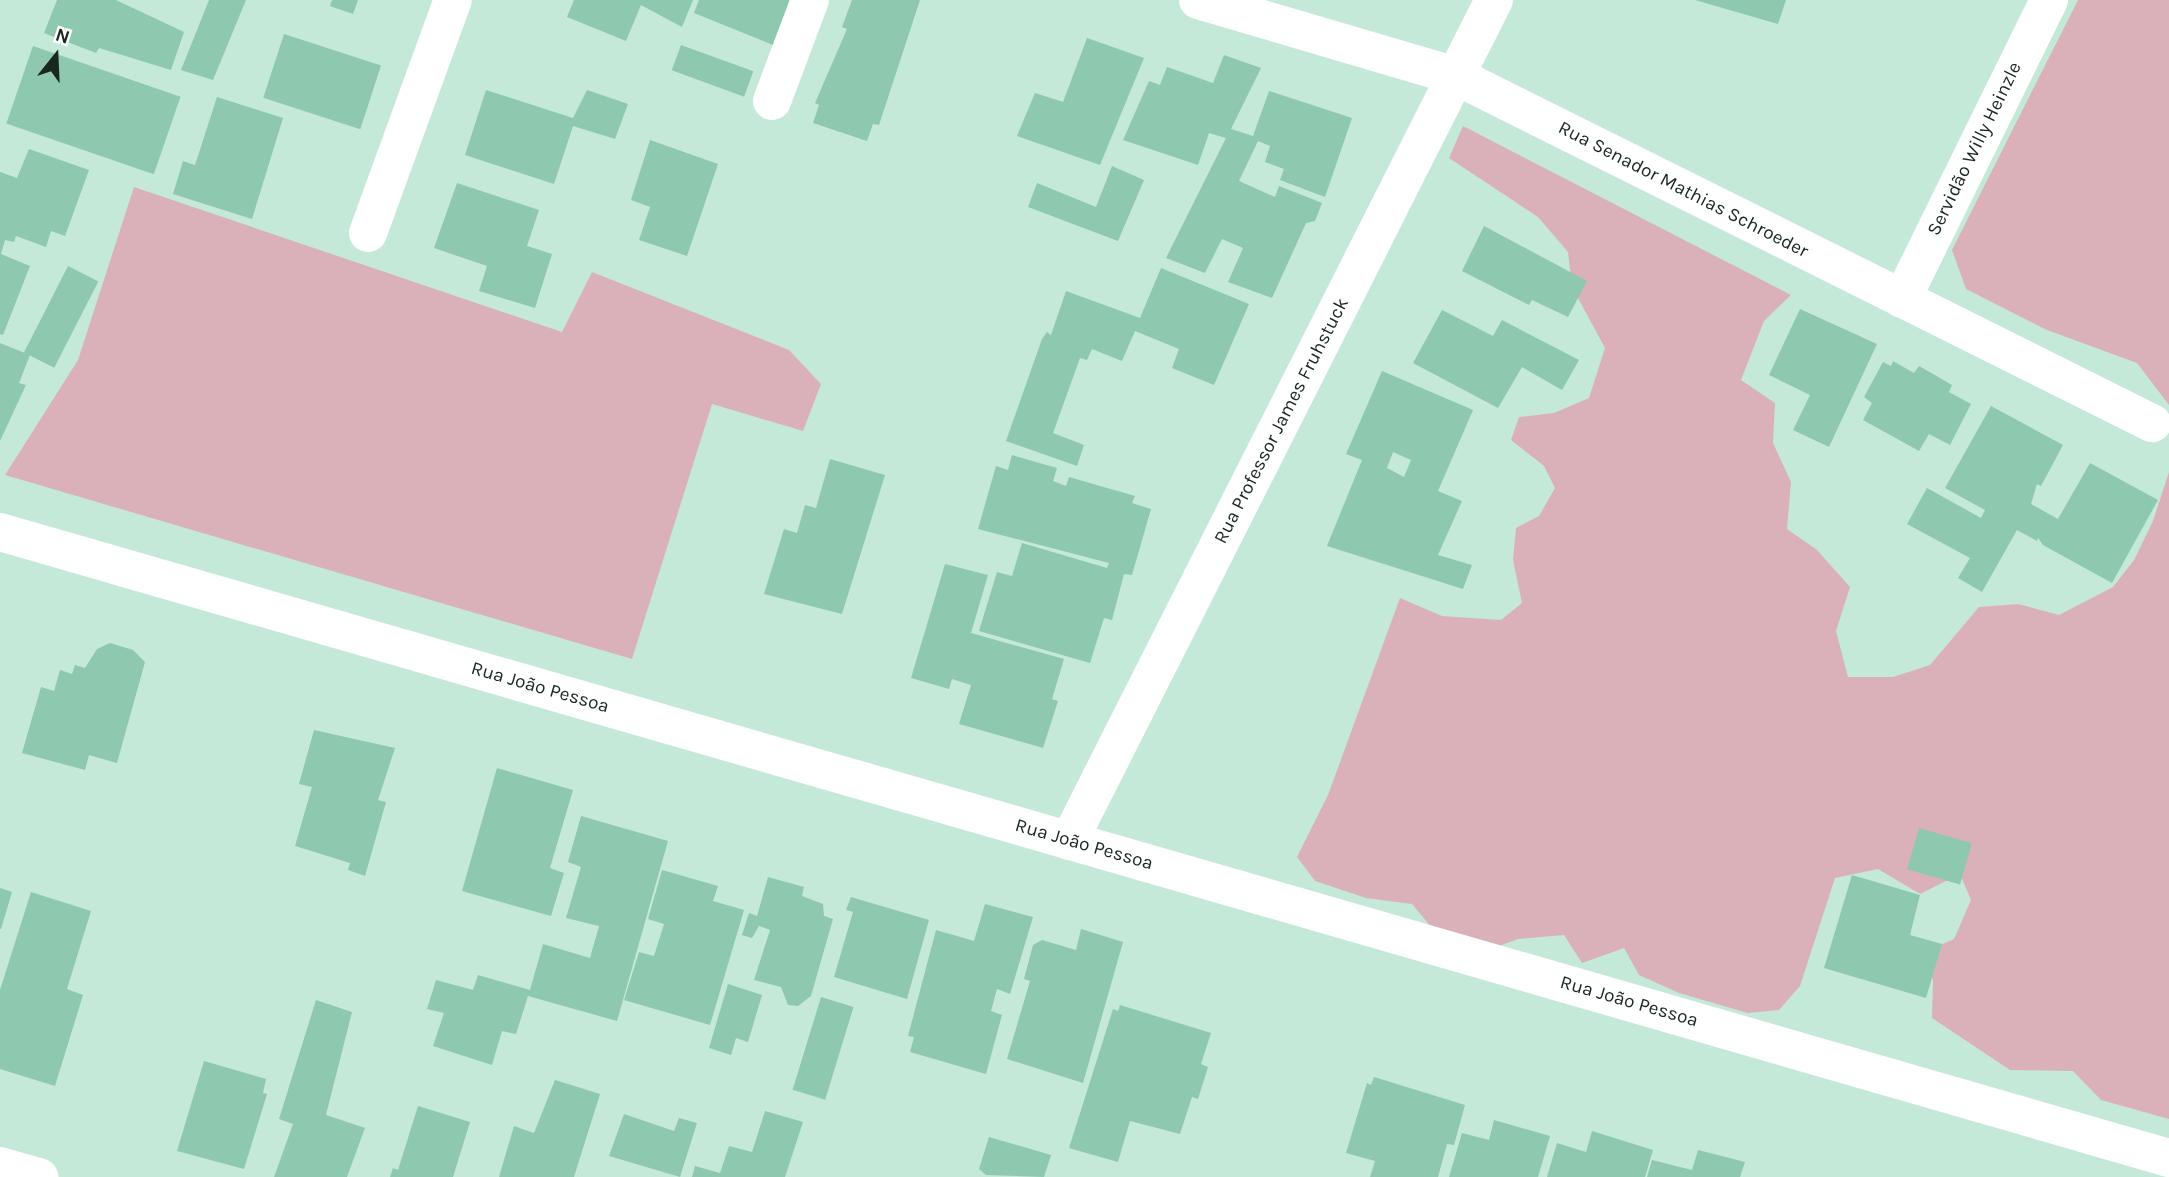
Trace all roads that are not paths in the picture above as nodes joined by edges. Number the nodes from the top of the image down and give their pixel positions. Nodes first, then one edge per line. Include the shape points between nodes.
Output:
1 (453, 0) edge
2 (810, 0) edge
3 (1198, 0) edge
4 (1494, 0) edge
5 (2049, 0) edge
6 (1456, 76) junction
7 (772, 101) dead end
8 (368, 233) dead end
9 (1902, 299) junction
10 (2152, 423) dead end
11 (0, 532) edge
12 (1069, 841) junction
13 (2169, 1158) edge
14 (0, 1166) edge
15 (39, 1177) edge

1 - 8 street
2 - 7 street
3 - 6 street, Rua Senador Mathias Schroeder
4 - 6 street, Rua Professor James Fruhstuck
5 - 9 street, Servidão Willy Heinzle
6 - 9 street, Rua Senador Mathias Schroeder
6 - 12 street, Rua Professor James Fruhstuck
9 - 10 street, Rua Senador Mathias Schroeder
11 - 12 street, Rua João Pessoa
12 - 13 street, Rua João Pessoa
14 - 15 street

